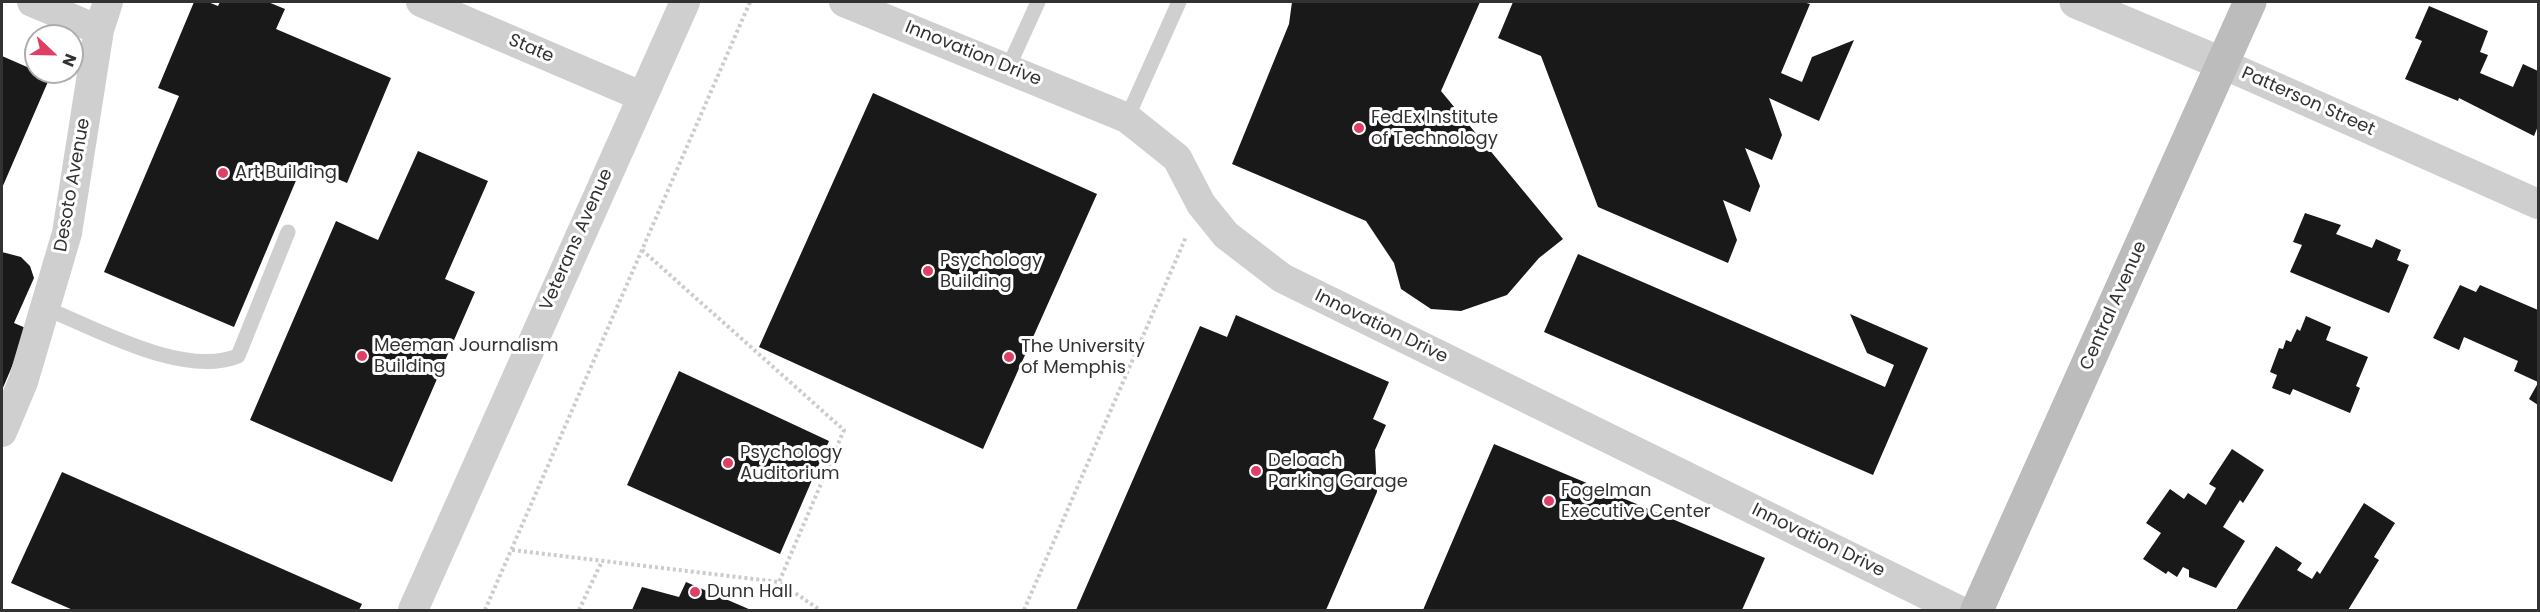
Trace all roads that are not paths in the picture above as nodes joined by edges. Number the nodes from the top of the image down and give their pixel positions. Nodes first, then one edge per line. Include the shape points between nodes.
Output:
1 (32, 2) edge
2 (108, 2) edge
3 (421, 2) edge
4 (685, 2) edge
5 (844, 2) edge
6 (1038, 2) edge
7 (1179, 2) edge
8 (2076, 2) edge
9 (2250, 2) edge
10 (99, 30) junction
11 (2223, 64) junction
12 (1008, 68) junction
13 (641, 96) junction
14 (1127, 118) junction
15 (2538, 204) edge
16 (288, 232) dead end
17 (45, 308) junction
18 (2, 432) edge
19 (413, 610) edge
20 (1958, 610) edge
21 (1977, 610) edge

1 - 10 street
2 - 10 street, Desoto Avenue
3 - 13 street, State
4 - 13 street, Veterans Avenue
5 - 12 street, Innovation Drive
6 - 12 lane
7 - 14 lane
8 - 11 street, Patterson Street
9 - 11 main road, Central Avenue
10 - 17 street, Desoto Avenue via 67,234
11 - 15 street, Patterson Street
11 - 21 main road, Central Avenue
12 - 14 street, Innovation Drive
13 - 19 street, Veterans Avenue
14 - 20 street, Innovation Drive via 1177,158 1201,204 1226,235 1282,278
16 - 17 lane via 238,356 226,361 154,353
17 - 18 street, Desoto Avenue via 23,382

